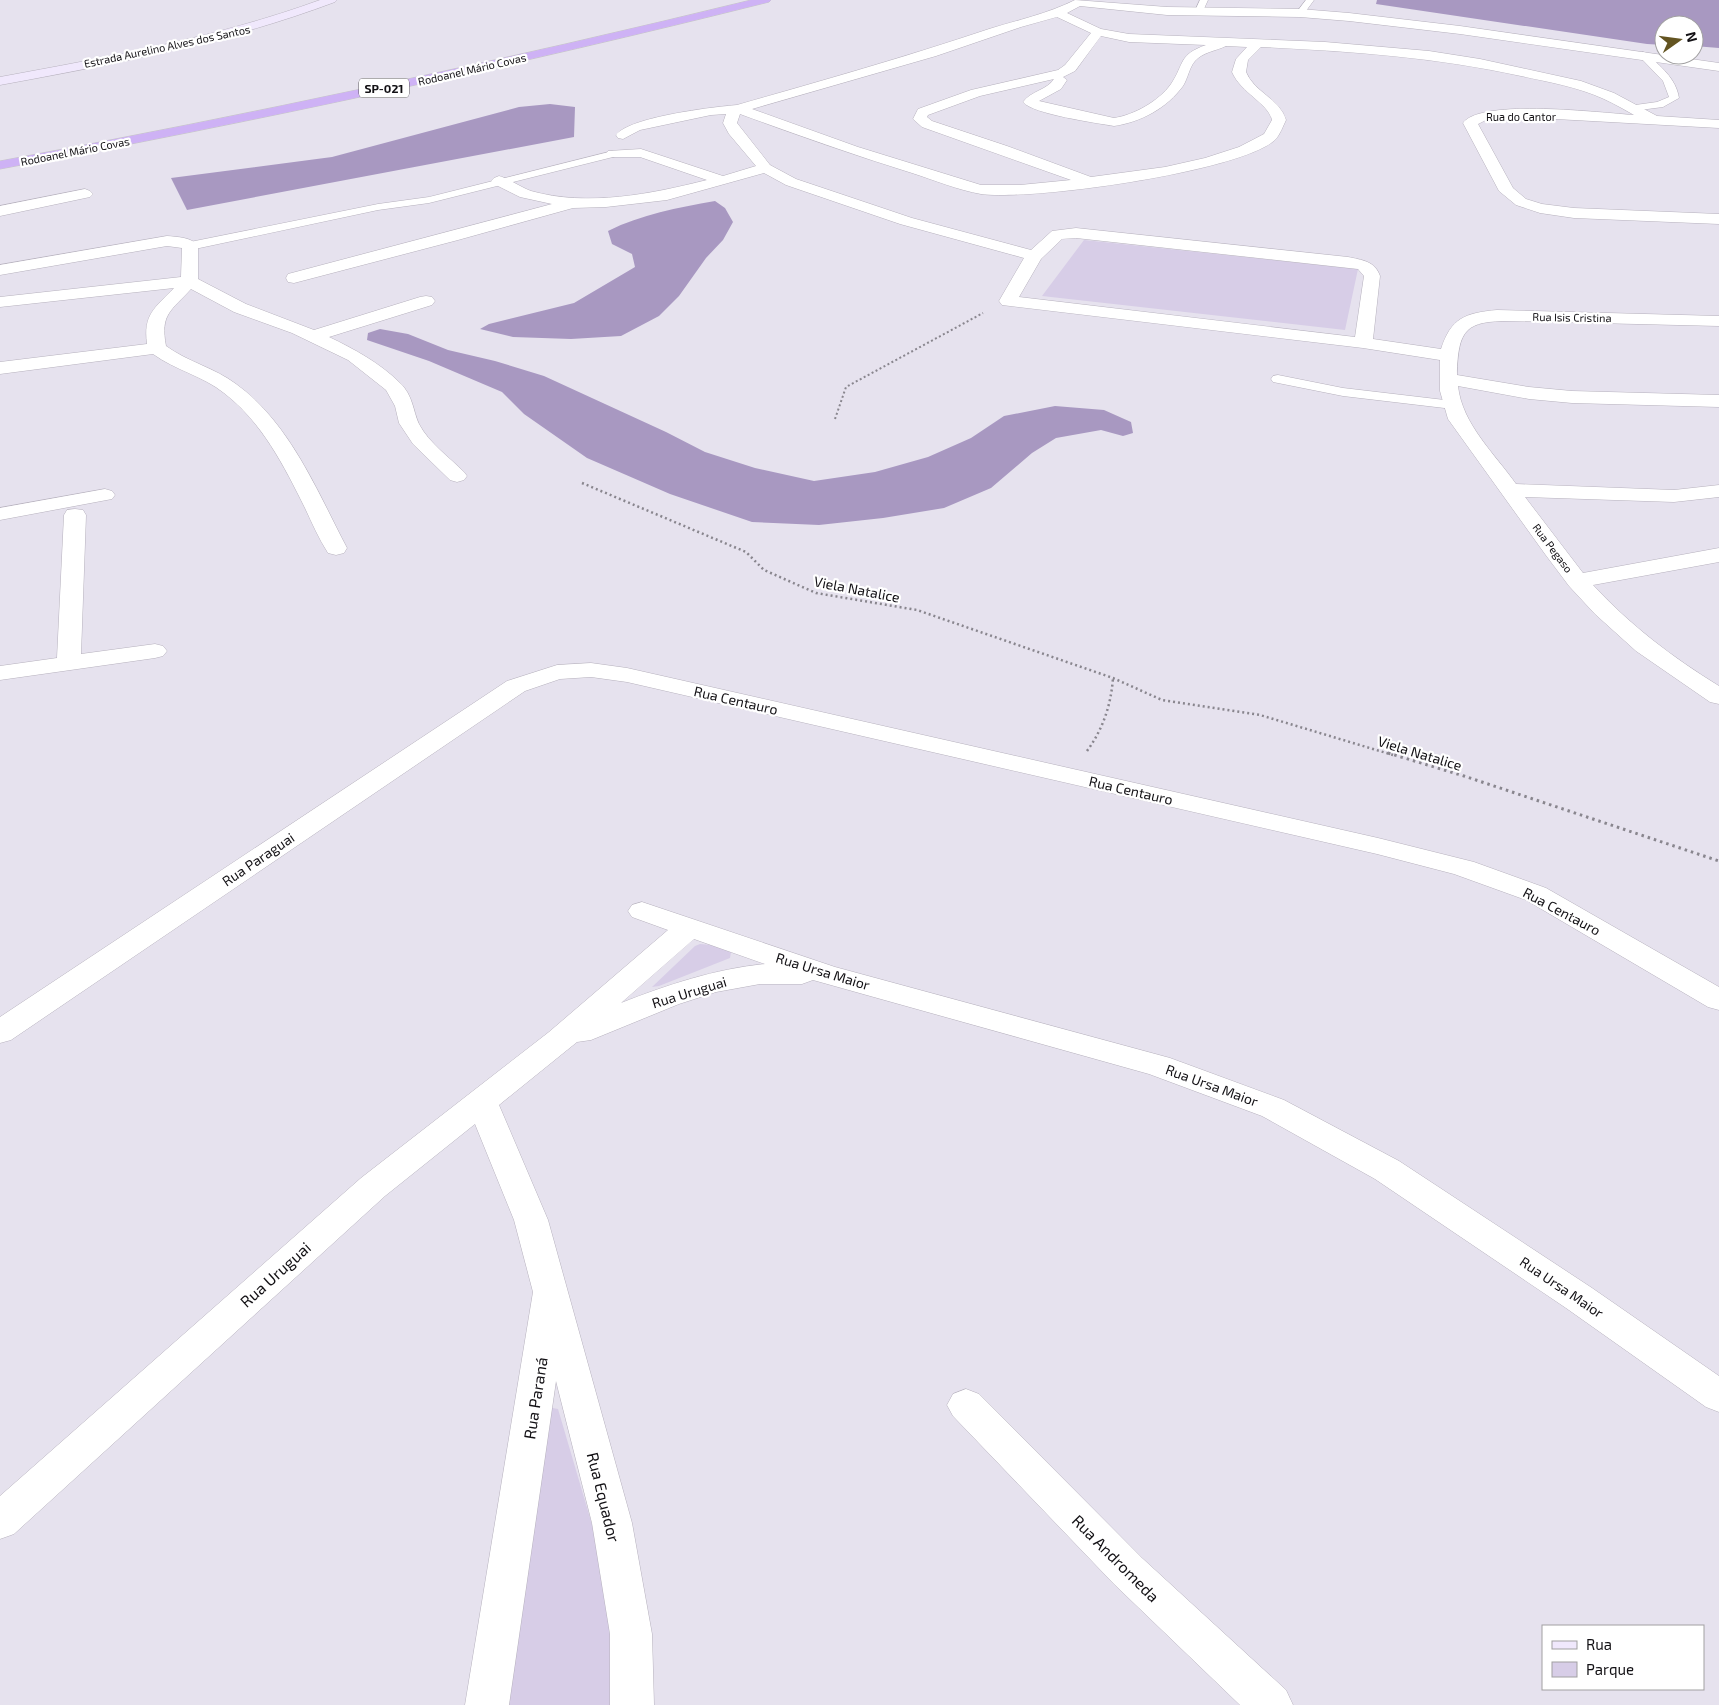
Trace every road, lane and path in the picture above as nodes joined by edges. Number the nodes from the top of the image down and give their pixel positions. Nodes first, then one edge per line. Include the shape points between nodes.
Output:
1 (331, 0) edge
2 (765, 0) edge
3 (1310, 0) edge
4 (1080, 3) edge
5 (1201, 6) edge
6 (1056, 7) edge
7 (1300, 14) junction
8 (1098, 32) junction
9 (1227, 42) junction
10 (1258, 43) junction
11 (1643, 55) junction
12 (1719, 67) edge
13 (1062, 73) junction
14 (0, 80) edge
15 (1632, 108) junction
16 (738, 109) junction
17 (1652, 119) junction
18 (1719, 124) edge
19 (623, 135) dead end
20 (612, 154) joint
21 (0, 165) edge
22 (765, 168) junction
23 (499, 181) junction
24 (723, 181) junction
25 (1088, 182) junction
26 (85, 194) dead end
27 (572, 203) junction
28 (0, 212) edge
29 (1719, 218) edge
30 (190, 246) junction
31 (1034, 256) junction
32 (0, 270) edge
33 (294, 278) dead end
34 (189, 281) junction
35 (426, 301) dead end
36 (1008, 301) junction
37 (0, 302) edge
38 (1719, 321) edge
39 (314, 336) junction
40 (1363, 343) junction
41 (158, 348) junction
42 (1448, 356) junction
43 (0, 368) edge
44 (1278, 379) dead end
45 (1448, 379) junction
46 (1719, 401) edge
47 (1454, 405) junction
48 (835, 419) dead end
49 (458, 476) dead end
50 (582, 483) dead end
51 (1510, 490) junction
52 (1719, 491) edge
53 (105, 495) dead end
54 (0, 514) edge
55 (75, 514) dead end
56 (336, 548) dead end
57 (1719, 555) edge
58 (1578, 581) junction
59 (155, 651) dead end
60 (69, 664) junction
61 (0, 673) edge
62 (1112, 678) junction
63 (516, 686) joint
64 (1719, 698) edge
65 (1066, 776) junction
66 (1719, 860) edge
67 (642, 911) dead end
68 (690, 927) junction
69 (825, 974) junction
70 (1719, 1000) edge
71 (0, 1032) edge
72 (560, 1040) junction
73 (482, 1102) junction
74 (551, 1292) junction
75 (1719, 1396) edge
76 (966, 1405) dead end
77 (0, 1521) edge
78 (487, 1705) edge
79 (632, 1705) edge
80 (1271, 1705) edge

1 - 14 main road, Estrada Aurelino Alves dos Santos via 275,21 208,39
2 - 21 highway, Rodoanel Mário Covas / SP-021 via 444,76
3 - 7 lane
4 - 5 street via 1138,9
4 - 6 street
5 - 7 street
6 - 8 street
6 - 16 street via 931,53
7 - 11 street via 1460,30
8 - 9 street via 1144,40
8 - 13 street via 1070,68
9 - 10 street
9 - 13 street via 1189,60 1166,97 1126,121 1105,120 1030,102 1056,86
10 - 15 street via 1380,50 1480,63 1576,84
10 - 25 street via 1242,59 1239,72 1244,82 1279,118 1279,127 1273,136 1238,155 1210,163
11 - 12 street
11 - 15 lane via 1666,78 1673,88 1674,98
13 - 25 street via 976,93 923,112 920,119
15 - 17 street
16 - 19 street via 634,128
16 - 22 street via 730,123
16 - 25 street via 862,153 979,189 1020,190
17 - 18 street, Rua do Cantor
17 - 29 street, Rua do Cantor via 1492,114 1477,116 1470,123 1507,191 1521,202 1574,213
20 - 23 lane
20 - 24 street via 641,152
22 - 24 street
22 - 31 street via 825,195
23 - 27 street via 525,194
23 - 30 lane via 429,200 378,207
24 - 27 street via 667,195
26 - 28 street
27 - 33 street
30 - 32 street via 181,242 160,242
30 - 34 street
31 - 36 street
31 - 40 street via 1058,234 1076,233 1363,265 1372,276
34 - 37 street
34 - 39 street via 240,308
34 - 41 street via 156,318 154,330
35 - 39 street
36 - 40 street
36 - 48 path via 846,387
38 - 42 street, Rua Isis Cristina via 1480,317 1467,320 1457,331
39 - 49 street via 354,356 394,387 420,440
40 - 42 street
41 - 43 street
41 - 56 street via 176,361 230,388 253,408 282,448
42 - 45 street, Rua Pegaso
44 - 47 lane via 1352,395
45 - 46 street via 1572,397
45 - 47 street, Rua Pegaso
47 - 51 street, Rua Pegaso via 1455,412
50 - 62 path, Viela Natalice via 746,552 764,570 816,593 918,610
51 - 52 street via 1674,496
51 - 58 street, Rua Pegaso
53 - 54 street
55 - 60 street
57 - 58 street
58 - 64 street, Rua Pegaso via 1622,628
59 - 60 street
60 - 61 street
62 - 65 path via 1112,700 1103,724 1092,745
62 - 66 path, Viela Natalice via 1162,700 1260,715 1464,776
63 - 65 street, Rua Centauro via 557,672 591,670 627,675
63 - 71 street, Rua Paraguai
65 - 70 street, Rua Centauro via 1464,868 1536,894
67 - 68 street, Rua Ursa Maior
68 - 69 street, Rua Ursa Maior
68 - 72 street, Rua Uruguai
69 - 72 street, Rua Uruguai via 760,974 720,981 656,1001
69 - 75 street, Rua Ursa Maior via 1159,1066 1273,1108 1387,1170
72 - 73 street, Rua Uruguai
73 - 74 street, Rua Paraná via 531,1220
73 - 77 street, Rua Uruguai via 373,1187
74 - 78 street, Rua Paraná
74 - 79 street, Rua Equador via 612,1523 631,1634
76 - 80 street, Rua Andromeda via 1128,1571

